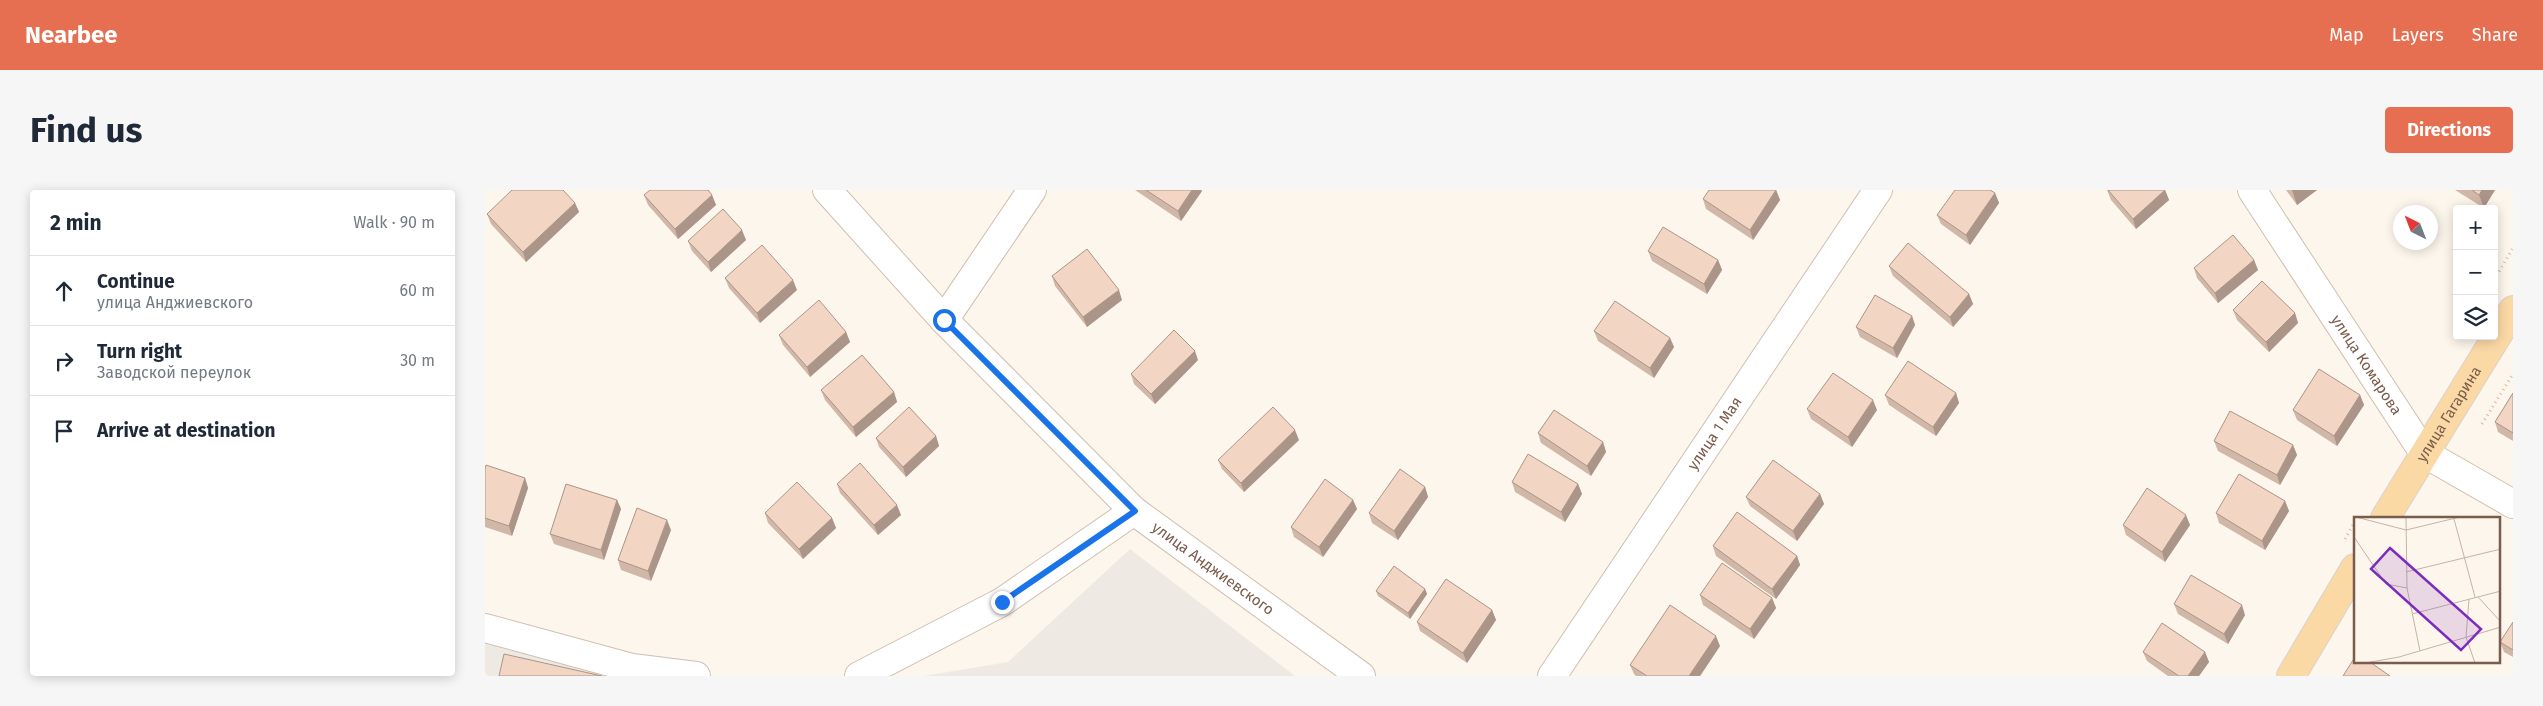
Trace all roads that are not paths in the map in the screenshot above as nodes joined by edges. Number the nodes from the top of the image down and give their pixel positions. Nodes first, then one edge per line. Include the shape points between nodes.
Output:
1 (827, 190) edge
2 (1033, 190) edge
3 (1878, 190) edge
4 (2252, 190) edge
5 (2513, 310) edge
6 (944, 320) junction
7 (2424, 453) junction
8 (2513, 504) edge
9 (1135, 511) junction
10 (2386, 517) edge
11 (2354, 570) edge
12 (485, 628) edge
13 (696, 676) edge
14 (859, 676) edge
15 (1361, 676) edge
16 (1551, 676) edge
17 (2291, 676) edge

1 - 6 street, улица Анджиевского
2 - 6 street
3 - 16 street, улица 1 Мая
4 - 7 street, улица Комарова
5 - 7 main road, улица Гагарина
6 - 9 street, улица Анджиевского
7 - 8 street, улица Комарова
7 - 10 main road, улица Гагарина
9 - 14 street via 1002,602
9 - 15 street, улица Анджиевского
11 - 17 main road
12 - 13 street via 632,668

